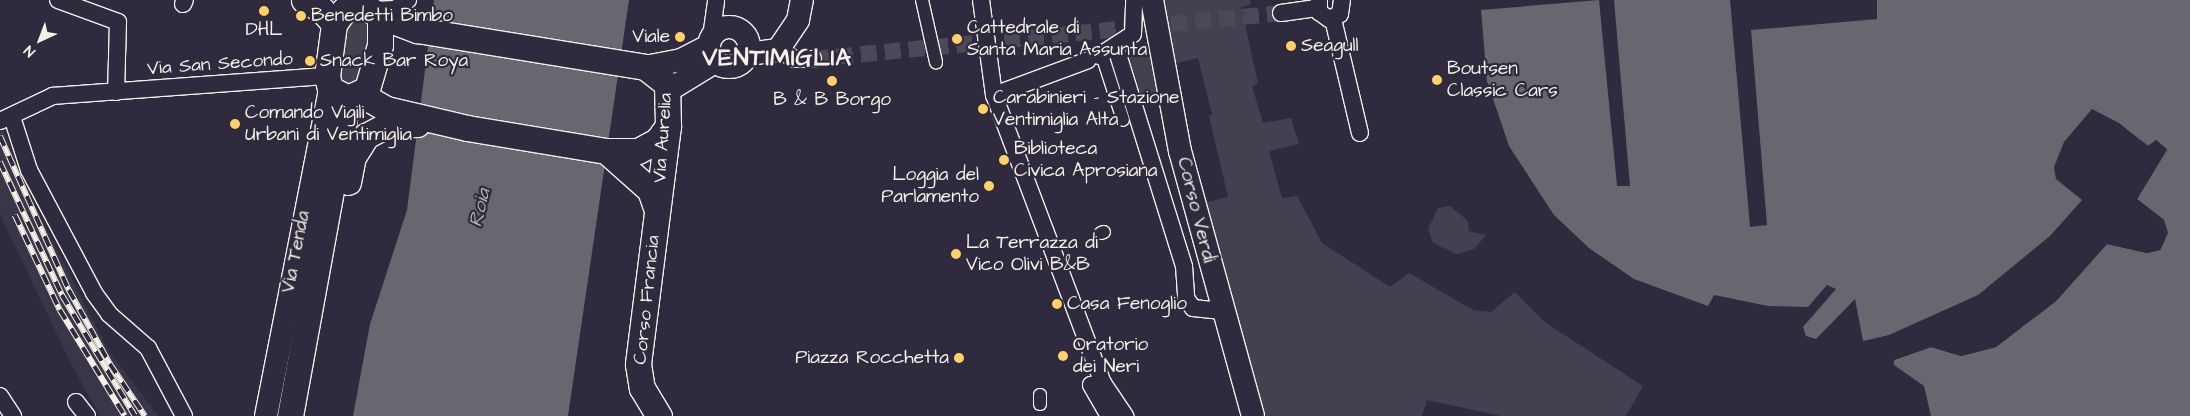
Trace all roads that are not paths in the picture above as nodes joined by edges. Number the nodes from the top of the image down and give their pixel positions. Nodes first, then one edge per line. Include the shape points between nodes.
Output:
1 (58, 0) edge
2 (304, 0) edge
3 (410, 0) edge
4 (716, 0) edge
5 (922, 0) edge
6 (981, 0) edge
7 (1134, 0) edge
8 (1152, 0) edge
9 (1342, 0) edge
10 (1318, 4) edge
11 (368, 7) edge
12 (800, 10) edge
13 (1281, 13) tunnel mouth
14 (1333, 19) junction
15 (334, 24) junction
16 (419, 26) junction
17 (711, 49) junction
18 (778, 50) junction
19 (749, 54) junction
20 (1101, 55) junction
21 (813, 59) tunnel mouth
22 (936, 62) dead end
23 (636, 65) junction
24 (669, 90) junction
25 (116, 92) junction
26 (348, 92) junction
27 (994, 95) junction
28 (6, 119) edge
29 (1123, 120) dead end
30 (668, 126) junction
31 (467, 128) junction
32 (1360, 132) dead end
33 (636, 161) junction
34 (657, 210) junction
35 (321, 241) junction
36 (1222, 311) junction
37 (1104, 382) junction
38 (0, 396) edge
39 (76, 402) dead end
40 (13, 416) edge
41 (87, 416) edge
42 (184, 416) edge
43 (266, 416) edge
44 (290, 416) edge
45 (658, 416) edge
46 (1109, 416) edge
47 (1125, 416) edge
48 (1253, 416) edge

1 - 25 street via 118,22
2 - 15 main road via 322,10
3 - 11 street via 394,9
3 - 16 street
4 - 17 street
5 - 22 street
6 - 27 street
7 - 20 street via 1133,34
8 - 36 main road, Corso Verdi via 1180,151
9 - 14 street via 1342,11
10 - 13 street
10 - 14 street via 1322,15
11 - 15 main road via 344,10
11 - 16 main road
11 - 26 main road via 380,45 372,79
12 - 18 main road
14 - 32 street
15 - 26 main road
16 - 23 main road
17 - 19 main road via 734,67
17 - 19 main road via 718,29 736,27 748,39
17 - 23 main road via 681,60
17 - 24 main road
18 - 19 main road
18 - 21 street via 795,59
20 - 27 street
20 - 29 street
20 - 36 street via 1184,266 1186,298 1193,308
23 - 24 main road, Via Aurelia via 663,78
24 - 30 main road, Via Aurelia
25 - 26 street, Via San Secondo
25 - 28 street, Via San Secondo via 52,91
26 - 31 main road
26 - 35 main road
26 - 43 main road, Via Tenda
27 - 37 street via 1036,188
28 - 42 street via 94,293 108,314 148,348
30 - 33 main road
30 - 34 main road, Via Aurelia
31 - 33 main road via 606,151
31 - 35 main road via 406,122 387,125 366,136 359,146 340,210
33 - 34 main road
34 - 45 main road, Corso Francia via 638,364 642,388
35 - 44 main road
36 - 48 main road, Corso Verdi
37 - 46 street via 1091,385
37 - 47 street
38 - 40 street
39 - 41 street

